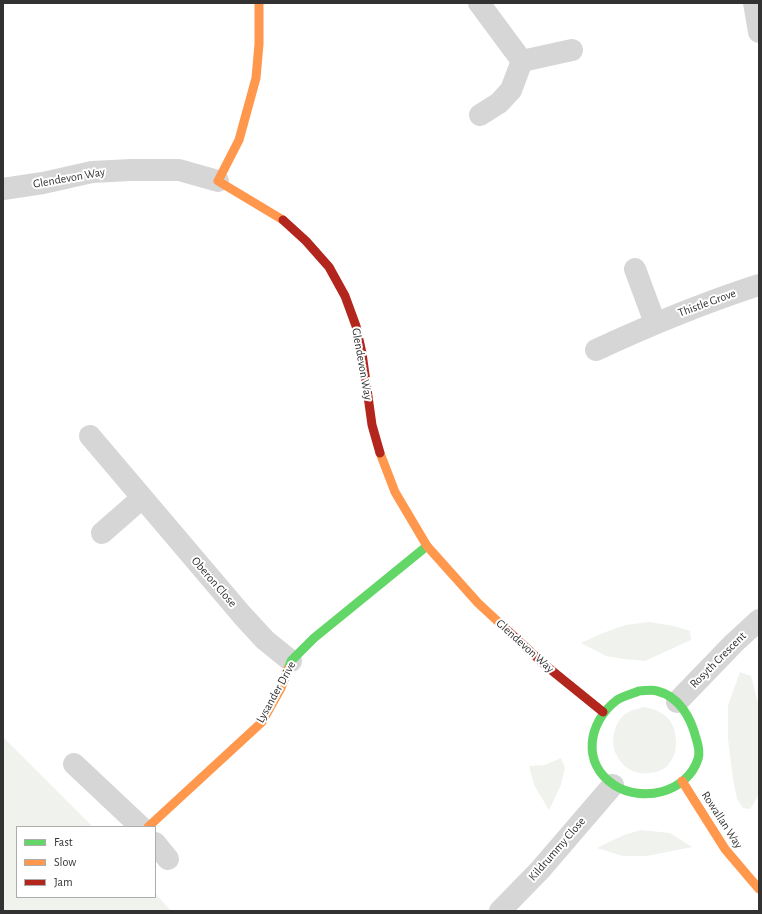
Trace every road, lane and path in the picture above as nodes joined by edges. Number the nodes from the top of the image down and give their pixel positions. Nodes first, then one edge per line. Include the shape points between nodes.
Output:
1 (259, 3) edge
2 (478, 3) edge
3 (754, 3) edge
4 (759, 32) edge
5 (572, 50) dead end
6 (522, 61) junction
7 (480, 115) dead end
8 (218, 181) junction
9 (3, 189) edge
10 (635, 269) dead end
11 (759, 285) edge
12 (655, 323) junction
13 (596, 350) dead end
14 (90, 436) dead end
15 (142, 498) junction
16 (102, 533) dead end
17 (427, 546) junction
18 (759, 620) edge
19 (291, 661) junction
20 (677, 702) junction
21 (603, 712) junction
22 (74, 764) dead end
23 (682, 781) junction
24 (613, 785) junction
25 (140, 826) edge
26 (149, 826) edge
27 (759, 889) edge
28 (500, 911) edge

1 - 8 street via 256,78 239,140
2 - 6 street
3 - 4 street
5 - 6 street
6 - 7 street via 511,90
8 - 9 street, Glendevon Way via 179,170 131,170 92,172
8 - 17 street, Glendevon Way via 281,219 306,241 329,267 345,296 356,326 372,425 381,457 395,492
10 - 12 street
11 - 12 street, Thistle Grove
12 - 13 street, Thistle Grove
14 - 15 street, Oberon Close
15 - 16 street
15 - 19 street, Oberon Close via 242,615 265,640
17 - 19 street, Lysander Drive via 314,638
17 - 21 street, Glendevon Way via 478,603 545,665
18 - 20 street, Rosyth Crescent
19 - 26 street, Lysander Drive via 281,688 262,722
20 - 21 street via 659,691 639,691 618,699
20 - 23 street via 696,734 699,757
21 - 24 street via 593,730 591,744 594,759 602,775
22 - 25 street
23 - 24 street via 669,790 655,795 626,792
23 - 27 street, Rowallan Way via 725,849
24 - 28 street, Kildrummy Close via 540,870

